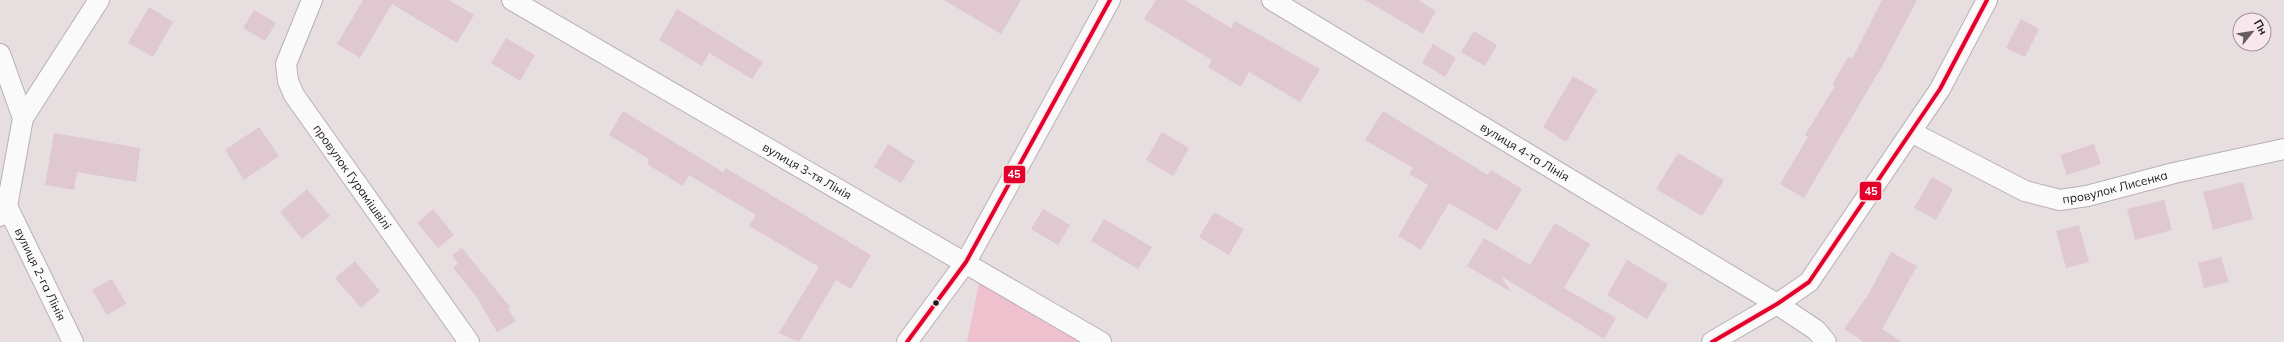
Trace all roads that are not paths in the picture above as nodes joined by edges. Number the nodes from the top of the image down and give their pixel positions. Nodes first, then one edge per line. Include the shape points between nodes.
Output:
1 (99, 0) edge
2 (312, 0) edge
3 (512, 0) edge
4 (1110, 0) edge
5 (1272, 0) edge
6 (1987, 0) edge
7 (0, 54) edge
8 (23, 118) junction
9 (1911, 132) junction
10 (2284, 149) edge
11 (3, 211) edge
12 (966, 262) junction
13 (1777, 304) junction
14 (73, 342) edge
15 (469, 342) edge
16 (907, 342) edge
17 (1101, 342) edge
18 (1712, 342) edge
19 (1826, 342) edge

1 - 8 street
2 - 15 street, провулок Гурамішвілі via 286,64 288,81 294,95
3 - 12 street, вулиця 3-тя Лінія
4 - 12 street
5 - 13 street, вулиця 4-та Лінія
6 - 9 street via 1940,89
7 - 8 street
8 - 11 street
9 - 10 street, провулок Лисенка via 2025,191 2060,200 2087,196 2174,173
9 - 13 street via 1809,282
11 - 14 street, вулиця 2-га Лінія
12 - 16 street
12 - 17 street, вулиця 3-тя Лінія
13 - 18 street
13 - 19 street, вулиця 4-та Лінія via 1816,330

